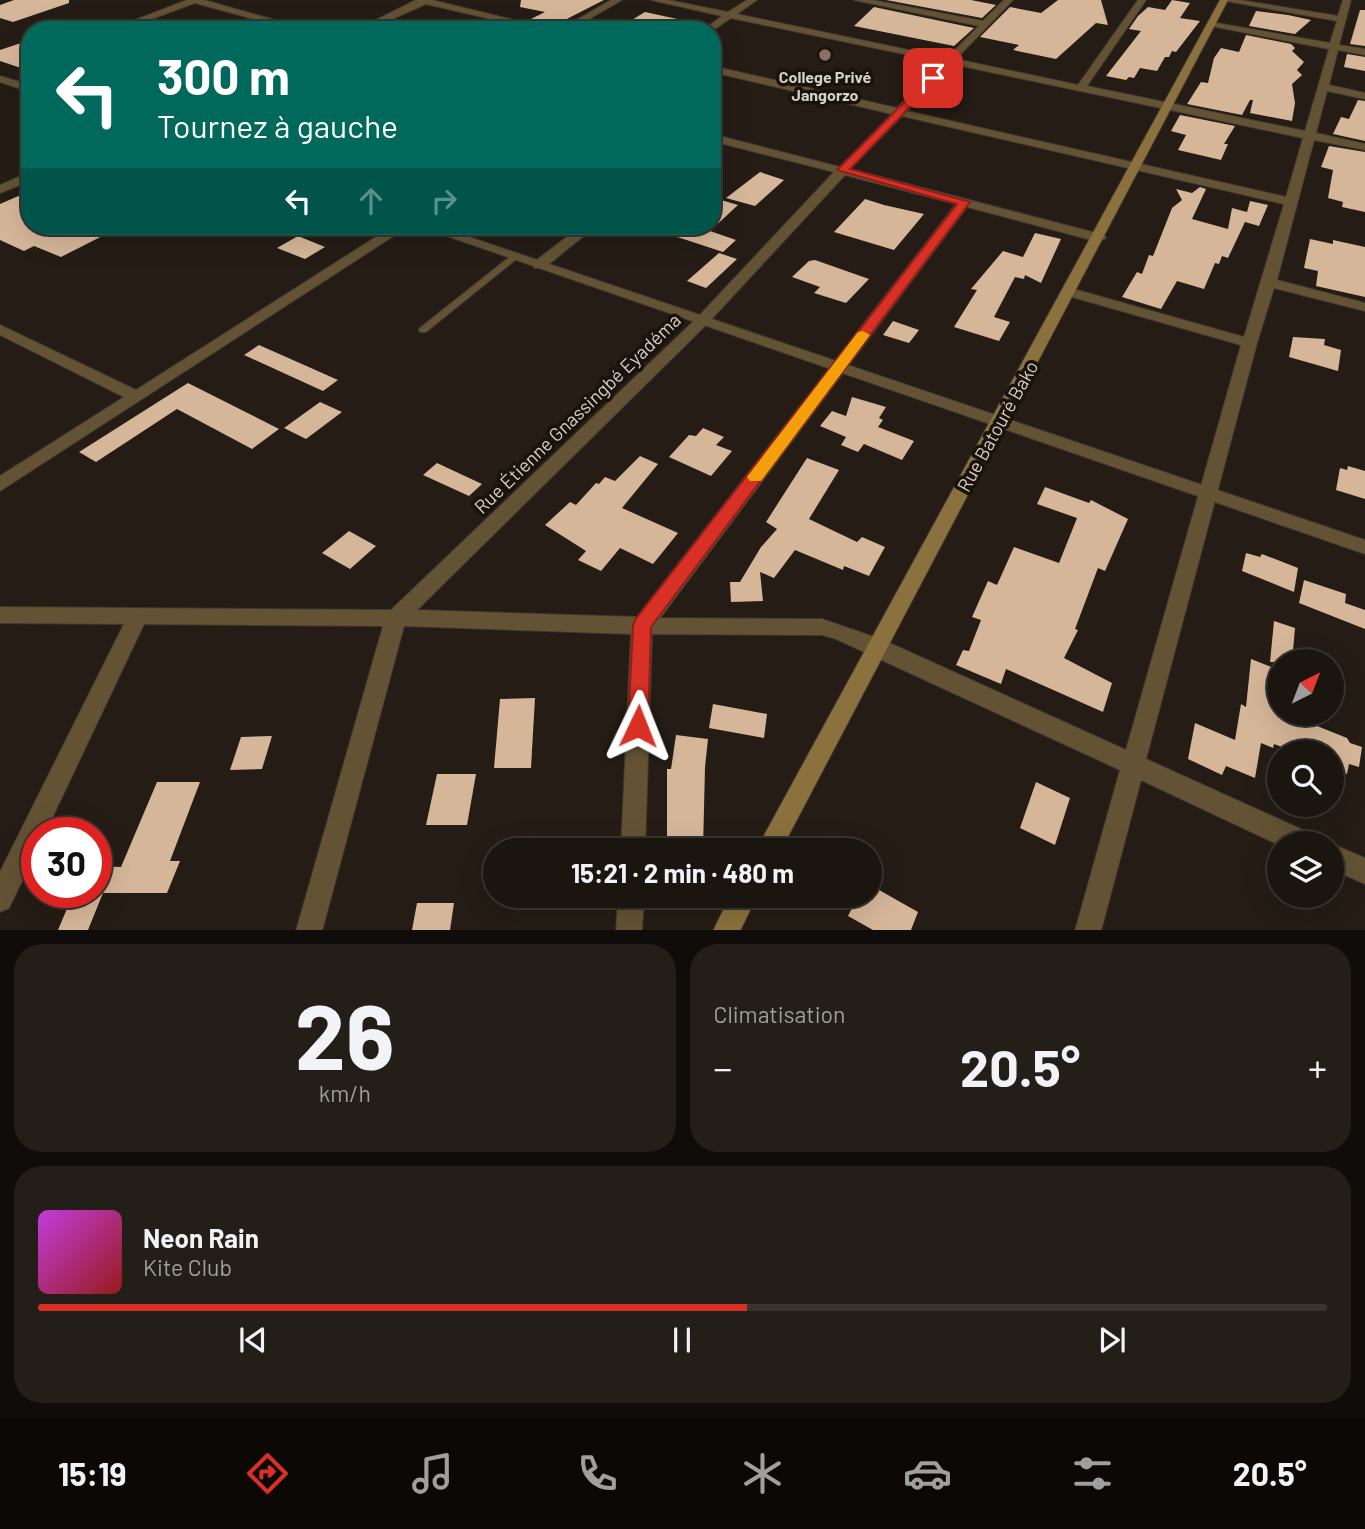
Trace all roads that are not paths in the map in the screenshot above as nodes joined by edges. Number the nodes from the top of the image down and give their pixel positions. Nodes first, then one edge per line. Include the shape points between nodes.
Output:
1 (195, 0) edge
2 (424, 0) edge
3 (618, 0) edge
4 (655, 0) edge
5 (753, 0) edge
6 (858, 0) edge
7 (1009, 0) edge
8 (1142, 0) edge
9 (1224, 0) edge
10 (1347, 0) edge
11 (729, 15) junction
12 (1341, 19) junction
13 (138, 21) edge
14 (273, 21) edge
15 (379, 21) edge
16 (513, 21) edge
17 (580, 21) edge
18 (720, 21) edge
19 (985, 24) junction
20 (1211, 25) junction
21 (1333, 46) junction
22 (1365, 52) edge
23 (950, 62) junction
24 (721, 71) edge
25 (0, 79) edge
26 (21, 86) edge
27 (1321, 87) junction
28 (1081, 88) junction
29 (1365, 96) edge
30 (1168, 106) junction
31 (900, 112) junction
32 (1308, 135) junction
33 (721, 139) edge
34 (1365, 146) edge
35 (1136, 167) junction
36 (842, 170) junction
37 (21, 180) edge
38 (0, 189) edge
39 (964, 202) junction
40 (1290, 202) junction
41 (388, 235) edge
42 (451, 235) edge
43 (578, 235) edge
44 (1099, 238) junction
45 (515, 257) junction
46 (540, 265) junction
47 (1269, 282) junction
48 (1070, 292) junction
49 (1365, 307) edge
50 (702, 321) junction
51 (0, 329) edge
52 (423, 331) dead end
53 (1249, 343) junction
54 (838, 368) junction
55 (137, 397) junction
56 (999, 423) junction
57 (0, 485) edge
58 (1209, 494) junction
59 (1365, 547) edge
60 (0, 615) edge
61 (138, 616) junction
62 (396, 618) junction
63 (642, 626) junction
64 (876, 646) junction
65 (1133, 764) junction
66 (1277, 831) edge
67 (633, 838) edge
68 (774, 838) edge
69 (1344, 861) edge
70 (1365, 871) edge
71 (0, 899) edge
72 (630, 908) edge
73 (738, 908) edge
74 (309, 930) edge
75 (629, 930) edge
76 (726, 930) edge
77 (1088, 930) edge

1 - 13 street
1 - 14 street
2 - 15 street
2 - 16 street
3 - 17 street
4 - 11 street
5 - 11 street
6 - 19 street
7 - 19 street, Rue Étienne Gnassingbé Eyadéma
8 - 28 street
9 - 12 street
9 - 20 main road, Rue Batouré Bako
10 - 12 street
11 - 18 street
11 - 23 street
12 - 21 street
19 - 23 street, Rue Étienne Gnassingbé Eyadéma
20 - 21 street
20 - 30 main road, Rue Batouré Bako
21 - 22 street
21 - 27 street
23 - 28 street
23 - 31 street, Rue Étienne Gnassingbé Eyadéma
24 - 31 street
25 - 26 street
27 - 29 street
27 - 32 street
28 - 30 street
30 - 32 street
30 - 35 main road, Rue Batouré Bako
31 - 35 street
31 - 36 street, Rue Étienne Gnassingbé Eyadéma
32 - 34 street
32 - 40 street
33 - 36 street
35 - 40 street
35 - 44 main road, Rue Batouré Bako
36 - 39 street
36 - 50 street, Rue Étienne Gnassingbé Eyadéma
37 - 38 street
39 - 44 street
39 - 54 street
40 - 47 street
41 - 55 street
42 - 45 street
43 - 46 street
44 - 48 main road, Rue Batouré Bako
45 - 46 street
45 - 52 lane
46 - 50 street
47 - 49 street
47 - 53 street
48 - 53 street
48 - 56 main road, Rue Batouré Bako
50 - 54 street
50 - 62 street, Rue Étienne Gnassingbé Eyadéma
51 - 55 street
53 - 58 street
54 - 56 street
54 - 63 street
55 - 57 street
56 - 58 street
56 - 64 main road, Rue Batouré Bako
58 - 59 street
58 - 65 street
60 - 61 street
61 - 62 street
61 - 71 street
62 - 63 street
62 - 74 street
63 - 64 street via 822,627
63 - 67 street
64 - 65 street
64 - 68 main road, Rue Batouré Bako
65 - 66 street
65 - 77 street
69 - 70 street
72 - 75 street
73 - 76 main road

